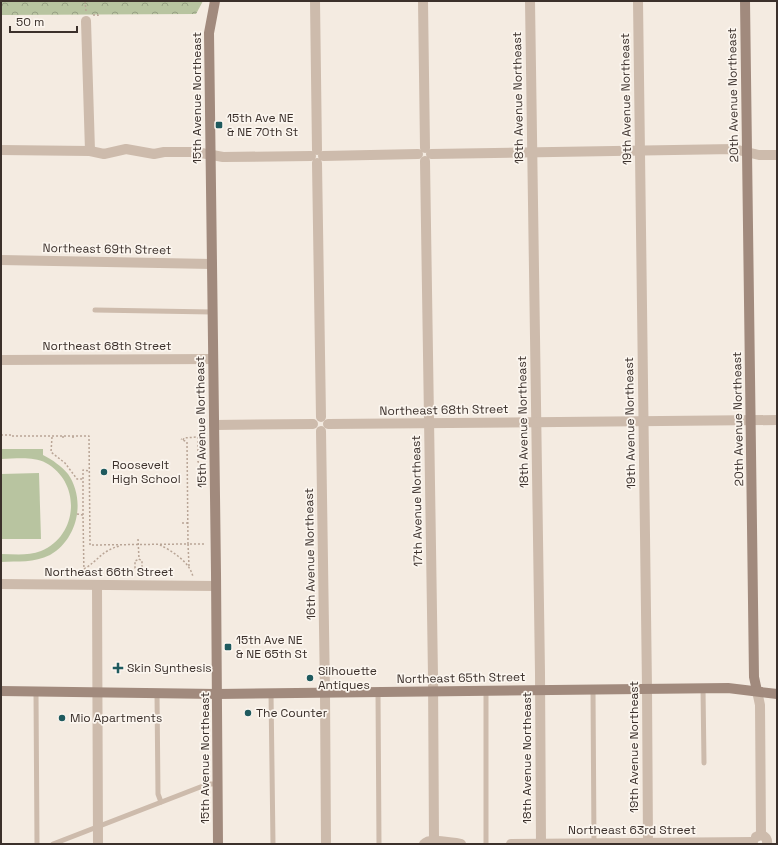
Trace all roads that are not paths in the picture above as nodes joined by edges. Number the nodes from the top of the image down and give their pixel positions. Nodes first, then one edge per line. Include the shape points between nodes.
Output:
1 (215, 1) edge
2 (315, 1) edge
3 (423, 1) edge
4 (530, 1) edge
5 (638, 1) edge
6 (745, 1) edge
7 (86, 18) road end
8 (1, 150) edge
9 (90, 151) junction
10 (640, 151) junction
11 (532, 152) junction
12 (747, 152) junction
13 (210, 154) junction
14 (424, 155) junction
15 (777, 155) edge
16 (317, 156) junction
17 (1, 260) edge
18 (212, 264) junction
19 (95, 310) dead end
20 (212, 312) junction
21 (213, 359) junction
22 (1, 360) edge
23 (317, 420) junction
24 (643, 420) junction
25 (751, 420) junction
26 (777, 420) edge
27 (536, 422) junction
28 (429, 423) junction
29 (214, 425) junction
30 (324, 428) junction
31 (1, 584) edge
32 (97, 585) junction
33 (216, 586) junction
34 (647, 688) junction
35 (703, 688) junction
36 (593, 689) junction
37 (540, 690) junction
38 (1, 691) edge
39 (486, 691) junction
40 (757, 691) junction
41 (36, 692) junction
42 (97, 692) junction
43 (378, 692) junction
44 (433, 692) junction
45 (157, 693) junction
46 (271, 693) junction
47 (325, 693) junction
48 (217, 694) junction
49 (777, 694) edge
50 (704, 762) dead end
51 (218, 784) junction
52 (161, 802) junction
53 (98, 827) junction
54 (434, 840) junction
55 (763, 842) edge
56 (648, 843) edge
57 (37, 844) edge
58 (53, 844) edge
59 (98, 844) edge
60 (218, 844) edge
61 (273, 844) edge
62 (326, 844) edge
63 (379, 844) edge
64 (424, 844) edge
65 (461, 844) edge
66 (486, 844) edge
67 (511, 844) edge
68 (541, 844) edge
69 (594, 844) edge

1 - 13 main road, 15th Avenue Northeast via 209,33
2 - 16 street
3 - 14 street, 17th Avenue Northeast
4 - 11 street, 18th Avenue Northeast
5 - 10 street, 19th Avenue Northeast
6 - 12 main road, 20th Avenue Northeast
7 - 9 street
8 - 9 street
9 - 13 street via 104,154 126,149 154,154
10 - 11 street
10 - 12 street via 734,149
10 - 24 street, 19th Avenue Northeast
11 - 14 street
11 - 27 street, 18th Avenue Northeast
12 - 15 street
12 - 25 main road, 20th Avenue Northeast
13 - 16 street via 223,157
13 - 18 main road, 15th Avenue Northeast
14 - 16 street
14 - 28 street, 17th Avenue Northeast
16 - 23 street
17 - 18 street, Northeast 69th Street
18 - 20 main road, 15th Avenue Northeast
19 - 20 lane
20 - 21 main road, 15th Avenue Northeast
21 - 22 street, Northeast 68th Street
21 - 29 main road, 15th Avenue Northeast
23 - 29 street
23 - 30 street via 315,429
24 - 25 street, Northeast 68th Street
24 - 27 street, Northeast 68th Street
24 - 34 street, 19th Avenue Northeast
25 - 26 street, Northeast 68th Street
25 - 40 main road, 20th Avenue Northeast via 754,677
27 - 28 street, Northeast 68th Street
27 - 37 street, 18th Avenue Northeast
28 - 30 street, Northeast 68th Street
28 - 44 street, 17th Avenue Northeast
29 - 33 main road, 15th Avenue Northeast
30 - 47 street, 16th Avenue Northeast
31 - 32 street, Northeast 66th Street
32 - 33 street, Northeast 66th Street
32 - 42 street
33 - 48 main road, 15th Avenue Northeast
34 - 35 main road, Northeast 65th Street
34 - 36 main road, Northeast 65th Street
34 - 56 street, 19th Avenue Northeast
35 - 40 main road, Northeast 65th Street
35 - 50 lane
36 - 37 main road, Northeast 65th Street
36 - 69 lane
37 - 39 main road, Northeast 65th Street
37 - 68 street, 18th Avenue Northeast
38 - 41 main road, Northeast 65th Street
39 - 44 main road, Northeast 65th Street
39 - 66 lane
40 - 49 main road, Northeast 65th Street
40 - 55 street, 20th Avenue Northeast via 760,705
41 - 42 main road, Northeast 65th Street
41 - 57 lane
42 - 45 main road, Northeast 65th Street
42 - 53 street
43 - 44 main road, Northeast 65th Street
43 - 47 main road, Northeast 65th Street
43 - 63 lane
44 - 54 street, 17th Avenue Northeast
45 - 48 main road, Northeast 65th Street
45 - 52 lane via 158,794
46 - 47 main road, Northeast 65th Street
46 - 48 main road, Northeast 65th Street
46 - 61 lane
47 - 62 street, 16th Avenue Northeast
48 - 51 main road, 15th Avenue Northeast
51 - 52 lane via 208,784
51 - 60 main road, 15th Avenue Northeast
52 - 53 lane
53 - 58 lane
53 - 59 street
54 - 64 street
54 - 65 street
55 - 56 street, Northeast 63rd Street
56 - 69 street, Northeast 63rd Street
67 - 68 street, Northeast 63rd Street
68 - 69 street, Northeast 63rd Street

